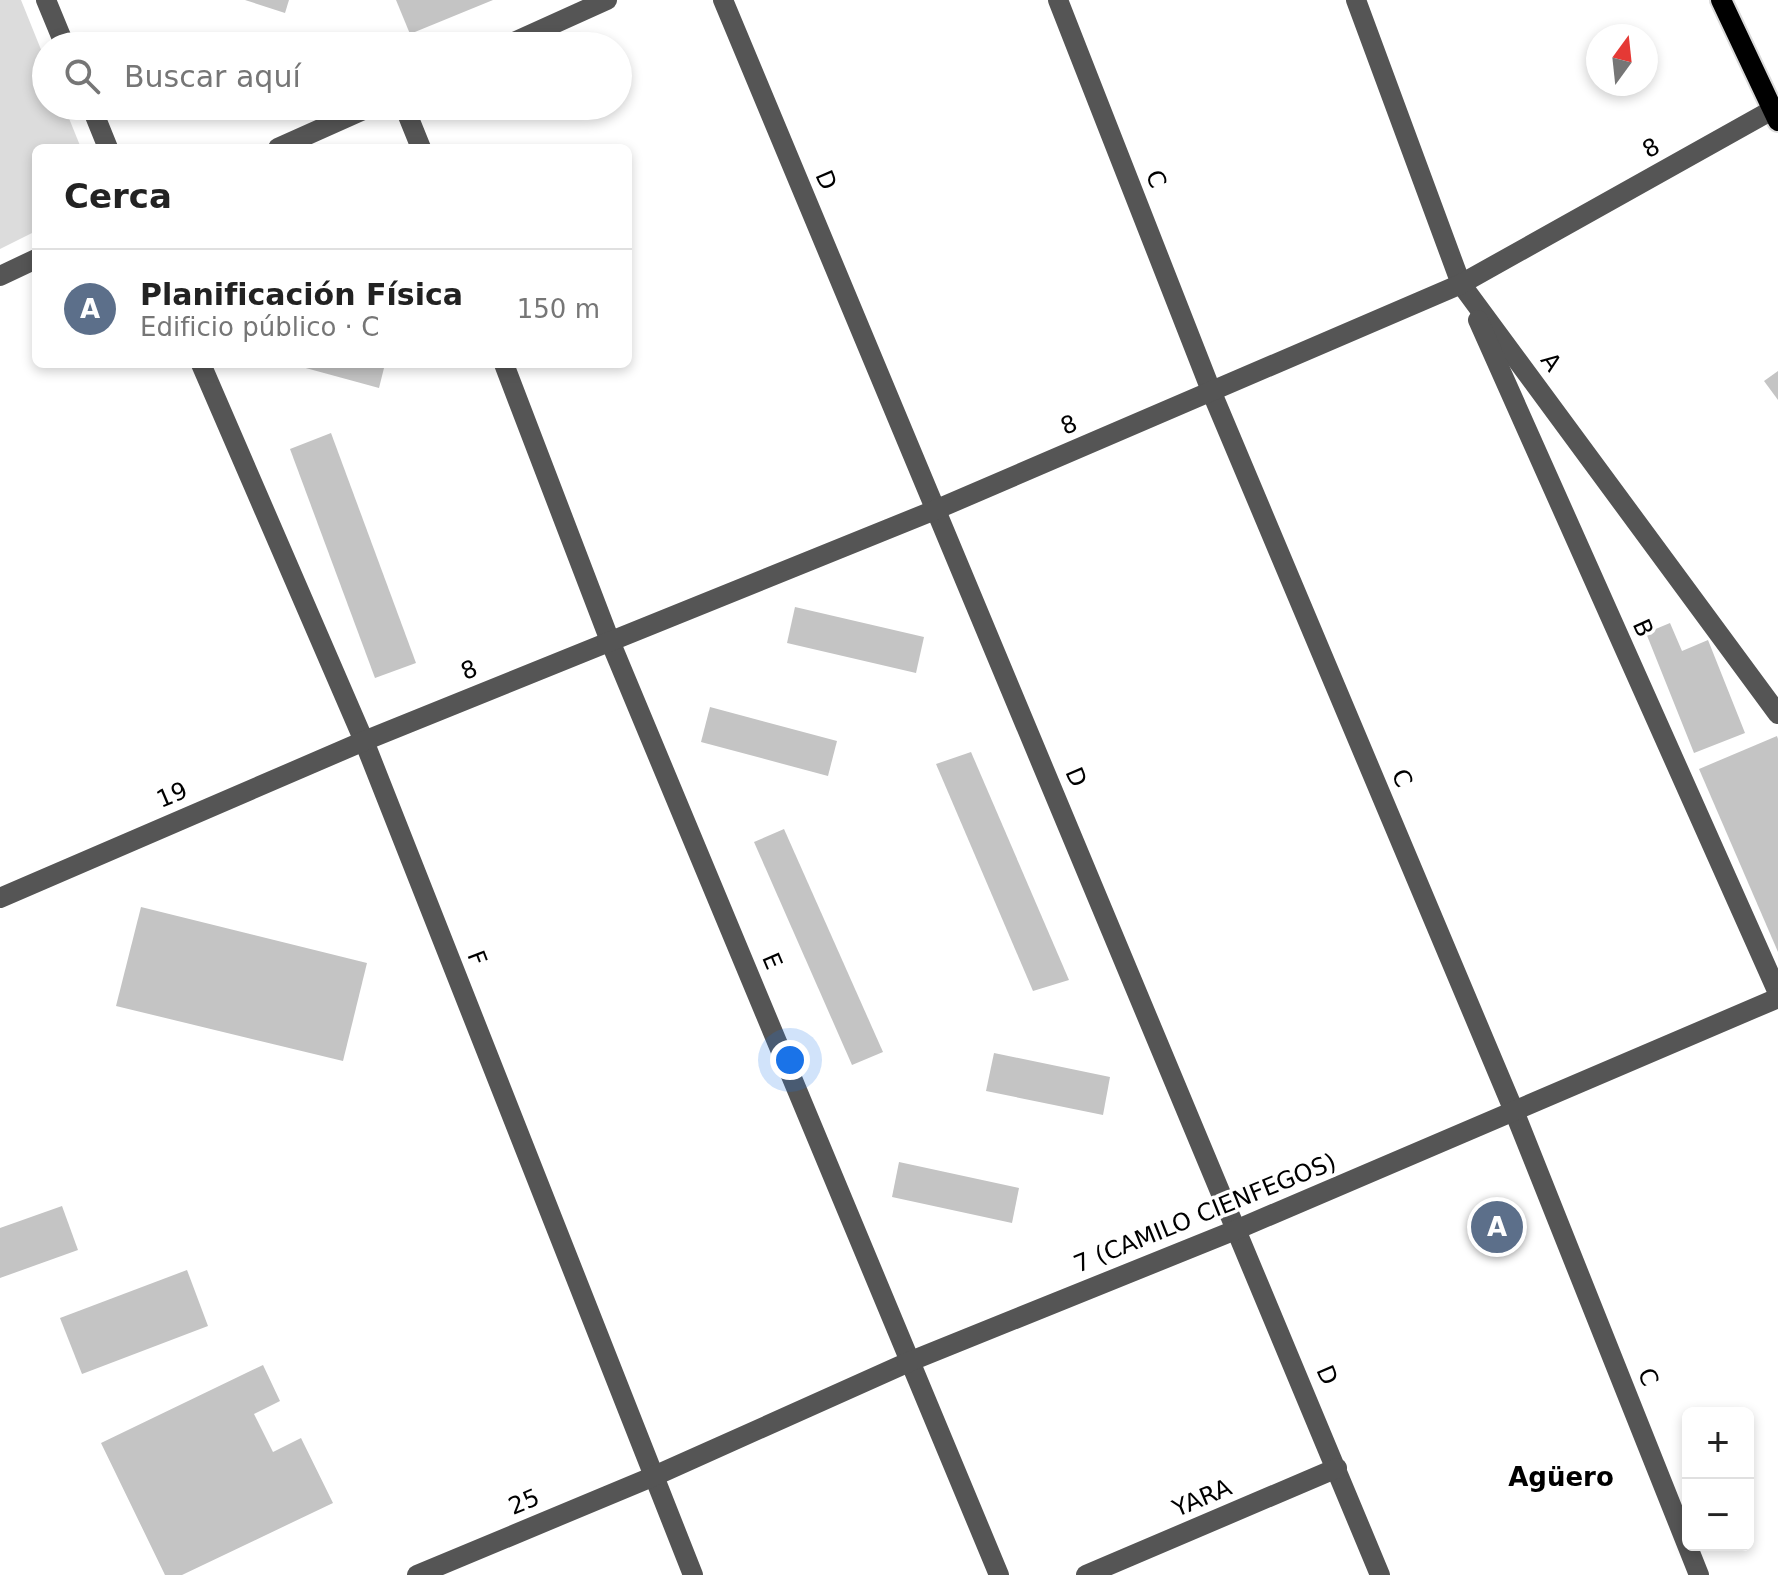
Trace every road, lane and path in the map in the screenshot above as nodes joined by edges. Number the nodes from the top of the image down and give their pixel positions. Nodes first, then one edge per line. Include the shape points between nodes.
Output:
1 (46, 0) edge
2 (607, 0) edge
3 (723, 0) edge
4 (1058, 0) edge
5 (1356, 0) edge
6 (1721, 0) edge
7 (59, 32) edge
8 (536, 32) edge
9 (1775, 116) edge
10 (97, 120) edge
11 (341, 120) edge
12 (410, 120) edge
13 (106, 144) edge
14 (287, 144) edge
15 (419, 144) edge
16 (32, 261) edge
17 (0, 276) edge
18 (1461, 284) junction
19 (203, 368) edge
20 (506, 368) edge
21 (1212, 393) junction
22 (935, 510) junction
23 (610, 641) junction
24 (1778, 714) edge
25 (364, 741) junction
26 (0, 898) edge
27 (1778, 996) edge
28 (1514, 1111) junction
29 (1238, 1229) junction
30 (911, 1361) junction
31 (1337, 1468) junction
32 (652, 1477) junction
33 (417, 1575) edge
34 (693, 1575) edge
35 (999, 1575) edge
36 (1086, 1575) edge
37 (1380, 1575) edge
38 (1699, 1575) edge

1 - 7 street
2 - 8 street
3 - 22 street, D
4 - 21 street, C
5 - 18 street, A
6 - 9 main road
9 - 18 street, 8
10 - 13 street
11 - 14 street
12 - 15 street
16 - 17 street
18 - 21 street, 8
18 - 24 street, A
18 - 27 street, B
19 - 25 street, F
20 - 23 street, E
21 - 22 street, 8
21 - 28 street, C
22 - 23 street, 8
22 - 29 street, D
23 - 25 street, 8
23 - 30 street, E
25 - 26 street, 19
25 - 32 street, F
27 - 28 street, 7 (CAMILO CIENFEGOS)
28 - 29 street, 7 (CAMILO CIENFEGOS)
28 - 38 street, C
29 - 30 street, 7 (CAMILO CIENFEGOS)
29 - 31 street, D
30 - 32 street, 7 (CAMILO CIENFEGOS)
30 - 35 street, E
31 - 36 street, YARA
31 - 37 street, D
32 - 33 street, 25
32 - 34 street, F

